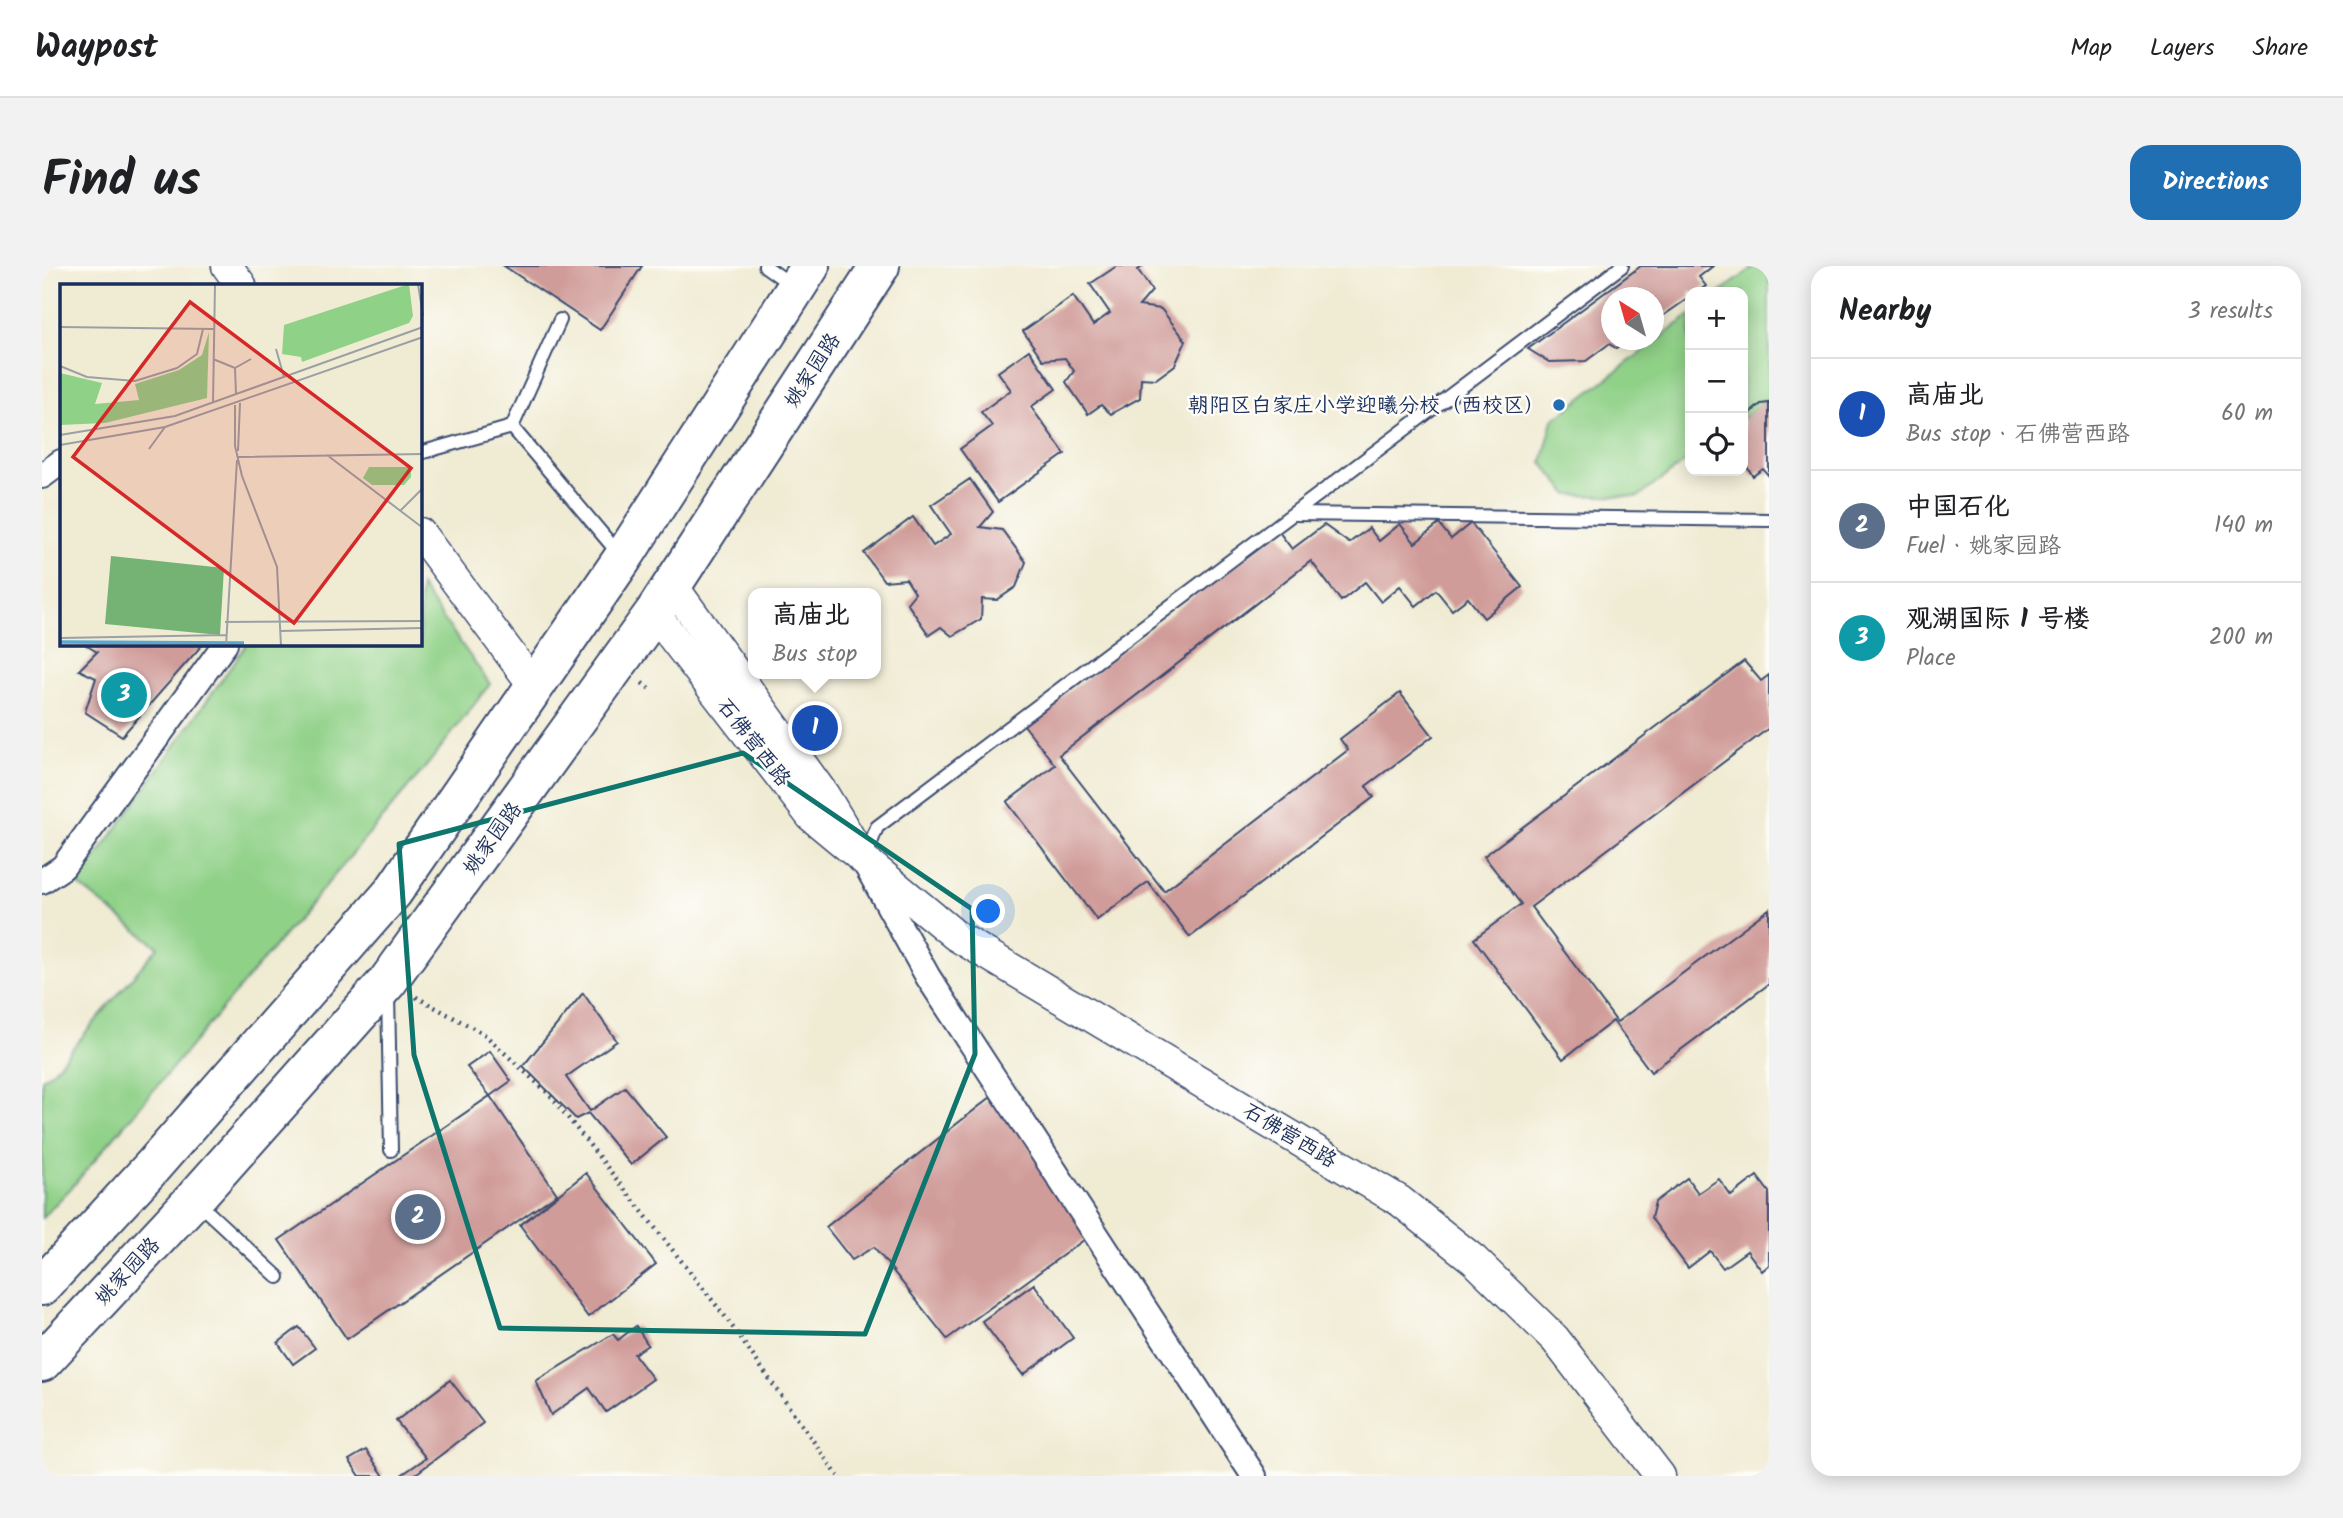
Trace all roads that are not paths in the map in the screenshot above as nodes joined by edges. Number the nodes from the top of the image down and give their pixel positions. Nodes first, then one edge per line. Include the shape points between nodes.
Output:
1 (227, 266) edge
2 (765, 266) edge
3 (880, 266) edge
4 (1622, 266) edge
5 (803, 277) edge
6 (240, 284) edge
7 (560, 320) dead end
8 (512, 427) junction
9 (422, 452) edge
10 (60, 463) edge
11 (42, 476) edge
12 (1292, 514) junction
13 (1769, 520) edge
14 (422, 536) edge
15 (623, 558) junction
16 (663, 599) junction
17 (224, 646) edge
18 (534, 686) junction
19 (864, 861) junction
20 (42, 881) edge
21 (388, 981) junction
22 (391, 1150) dead end
23 (194, 1199) junction
24 (278, 1277) dead end
25 (42, 1286) edge
26 (42, 1362) edge
27 (1254, 1476) edge
28 (1660, 1476) edge

1 - 6 street
2 - 5 lane
3 - 16 main road, 姚家园路
4 - 12 lane
5 - 15 main road
7 - 8 lane
8 - 9 lane
8 - 15 lane
10 - 11 street
12 - 13 lane
12 - 19 lane via 877,827
14 - 18 street
15 - 18 main road
16 - 19 street, 石佛营西路 via 811,816
16 - 21 main road, 姚家园路
17 - 20 street via 63,867
18 - 25 main road via 393,891
19 - 27 street via 928,977
19 - 28 street, 石佛营西路 via 956,935 1400,1201 1474,1260 1555,1339
21 - 22 lane
21 - 23 main road, 姚家园路
23 - 24 lane
23 - 26 main road, 姚家园路

